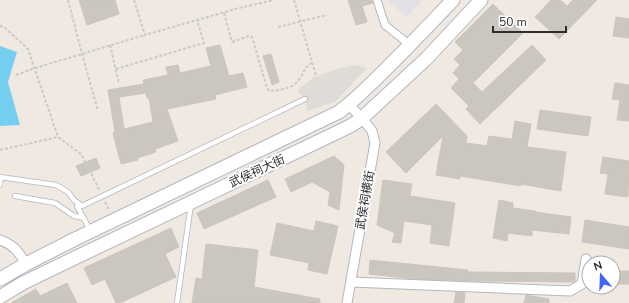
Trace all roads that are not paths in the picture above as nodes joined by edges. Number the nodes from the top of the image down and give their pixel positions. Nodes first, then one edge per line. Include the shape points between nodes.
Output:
1 (377, 0) edge
2 (453, 0) edge
3 (481, 0) edge
4 (410, 45) junction
5 (305, 99) dead end
6 (349, 105) junction
7 (362, 118) junction
8 (1, 177) edge
9 (0, 185) edge
10 (15, 196) dead end
11 (191, 202) junction
12 (82, 206) junction
13 (84, 218) junction
14 (90, 232) junction
15 (0, 240) edge
16 (26, 264) junction
17 (0, 280) edge
18 (351, 282) junction
19 (581, 284) edge
20 (0, 297) edge
21 (177, 303) edge
22 (347, 303) edge

1 - 4 street via 385,25
2 - 4 main road, 武侯祠大街
3 - 7 main road, 武侯祠大街 via 426,59
4 - 6 main road, 武侯祠大街
5 - 12 lane
6 - 7 street, 武侯祠横街
6 - 14 main road, 武侯祠大街
7 - 11 main road, 武侯祠大街
7 - 18 street, 武侯祠横街 via 372,132 375,143
8 - 9 lane
8 - 12 lane via 56,185 68,192
10 - 13 lane via 55,203 74,216
11 - 20 main road, 武侯祠大街
11 - 21 lane
12 - 13 lane via 77,206
13 - 14 lane
14 - 16 main road, 武侯祠大街
15 - 16 street via 18,251
16 - 17 main road, 武侯祠大街
18 - 19 street via 570,290
18 - 22 street, 武侯祠横街

